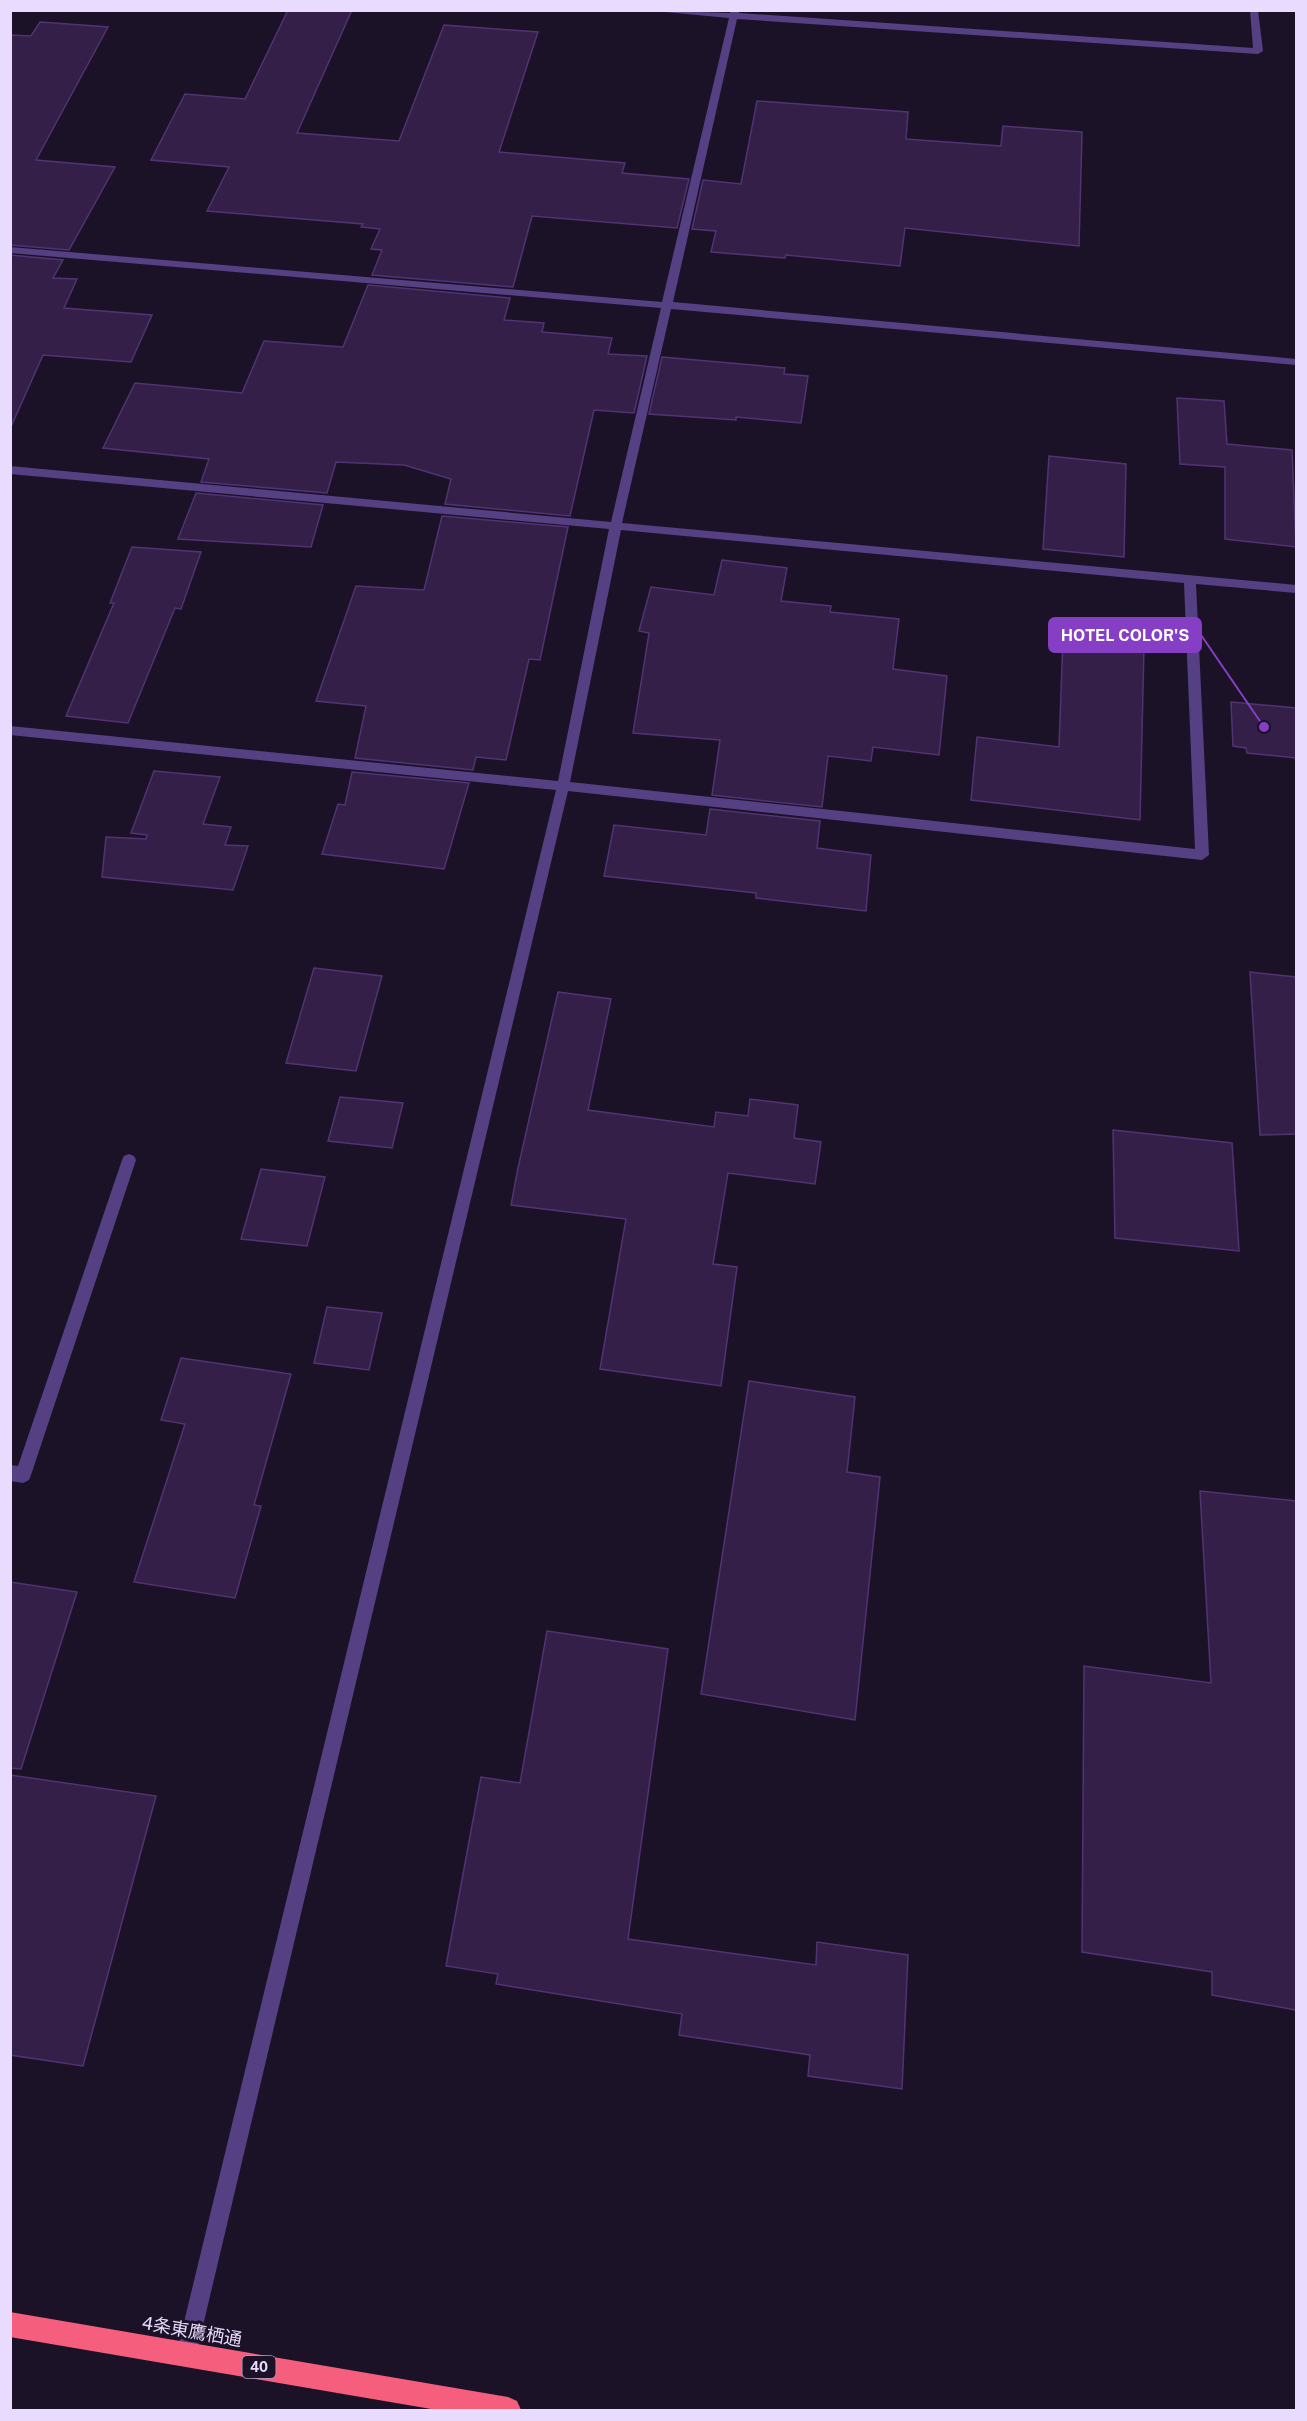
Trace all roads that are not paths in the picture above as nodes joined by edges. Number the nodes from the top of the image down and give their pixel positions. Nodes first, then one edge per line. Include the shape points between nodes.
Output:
1 (648, 10) edge
2 (1254, 10) edge
3 (734, 14) edge
4 (10, 250) edge
5 (666, 305) junction
6 (1296, 362) edge
7 (10, 470) edge
8 (616, 525) junction
9 (1190, 579) junction
10 (1296, 589) edge
11 (10, 730) edge
12 (563, 786) junction
13 (129, 1160) dead end
14 (10, 1473) edge
15 (10, 2324) edge
16 (186, 2355) junction
17 (508, 2410) edge

1 - 3 street
2 - 3 street via 1257,51
3 - 5 street
4 - 5 street
5 - 6 street
5 - 8 street
7 - 8 street
8 - 9 street
8 - 12 street
9 - 10 street
9 - 12 street via 1202,855
11 - 12 street
12 - 16 street
13 - 14 street via 24,1475
15 - 16 highway, 4条東鷹栖通 / 40
16 - 17 highway, 4条東鷹栖通 / 40

